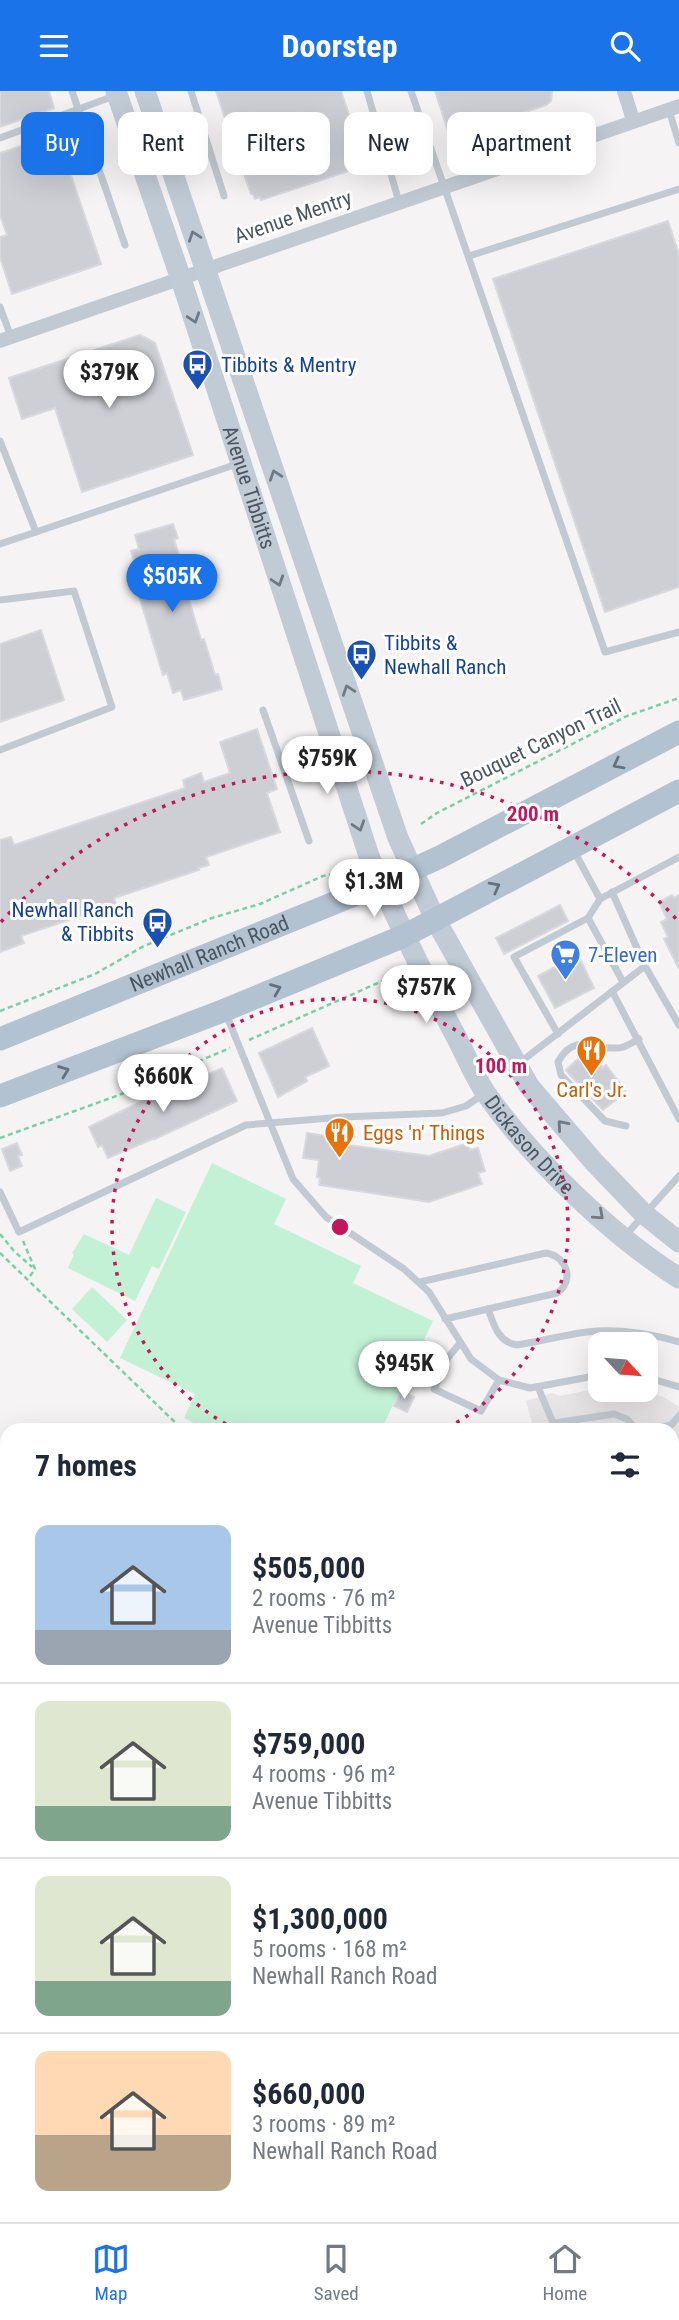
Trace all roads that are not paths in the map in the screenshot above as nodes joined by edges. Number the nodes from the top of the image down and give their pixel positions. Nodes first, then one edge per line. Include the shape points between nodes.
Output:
1 (72, 91) edge
2 (145, 91) edge
3 (191, 91) edge
4 (367, 91) edge
5 (411, 91) edge
6 (624, 91) edge
7 (117, 93) edge
8 (674, 107) edge
9 (79, 110) junction
10 (633, 120) junction
11 (0, 138) edge
12 (679, 143) edge
13 (446, 186) junction
14 (679, 189) edge
15 (224, 196) dead end
16 (399, 202) junction
17 (125, 245) dead end
18 (470, 256) junction
19 (206, 270) junction
20 (181, 279) junction
21 (0, 307) edge
22 (5, 340) edge
23 (0, 441) edge
24 (241, 463) junction
25 (36, 532) junction
26 (0, 544) edge
27 (0, 600) edge
28 (679, 632) edge
29 (263, 709) dead end
30 (679, 732) edge
31 (0, 750) edge
32 (679, 791) edge
33 (309, 841) dead end
34 (572, 847) junction
35 (679, 857) edge
36 (412, 870) junction
37 (381, 884) junction
38 (612, 892) junction
39 (600, 899) junction
40 (588, 918) junction
41 (435, 919) junction
42 (404, 936) junction
43 (645, 966) junction
44 (623, 982) junction
45 (612, 991) junction
46 (225, 1010) junction
47 (679, 1025) edge
48 (558, 1034) junction
49 (0, 1039) edge
50 (639, 1039) junction
51 (515, 1065) junction
52 (486, 1093) junction
53 (0, 1096) edge
54 (679, 1119) edge
55 (270, 1123) junction
56 (626, 1126) dead end
57 (679, 1176) edge
58 (0, 1192) edge
59 (645, 1214) junction
60 (624, 1237) junction
61 (679, 1242) edge
62 (679, 1278) edge
63 (420, 1282) junction
64 (488, 1308) junction
65 (446, 1319) junction
66 (679, 1342) edge
67 (460, 1343) junction
68 (588, 1377) edge
69 (499, 1380) junction
70 (658, 1381) edge
71 (538, 1387) junction
72 (679, 1387) edge
73 (553, 1423) edge
74 (573, 1423) edge
75 (631, 1423) edge

1 - 9 lane
19 -> 2 street, Avenue Tibbitts
3 - 15 lane
4 - 16 lane
5 - 13 lane
6 - 10 street
7 - 9 lane
7 - 20 street, Avenue Tibbitts
8 - 10 street, Avenue Mentry
8 - 12 lane
9 - 11 lane
9 - 17 lane
10 - 13 street, Avenue Mentry
13 - 16 street, Avenue Mentry
13 - 18 lane
14 - 18 lane
16 - 19 street, Avenue Mentry
18 - 28 lane via 605,652
19 - 20 street, Avenue Mentry
36 -> 19 street, Avenue Tibbitts
20 - 22 street, Avenue Mentry
20 -> 24 street, Avenue Tibbitts
21 - 22 lane
23 - 25 lane
24 - 25 lane
24 -> 37 street, Avenue Tibbitts
25 - 26 lane
27 - 31 lane via 74,591 112,708
29 - 33 lane
30 -> 36 main road, Newhall Ranch Road
32 - 34 main road
34 - 39 lane
41 -> 34 main road
35 - 38 lane
36 - 37 main road, Newhall Ranch Road
36 - 41 street, Avenue Tibbitts
37 - 42 street, Avenue Tibbitts
37 - 49 main road, Newhall Ranch Road
38 - 39 lane
38 - 43 lane
39 - 40 lane
40 - 44 lane
40 - 48 lane via 514,957
41 - 42 main road
41 - 51 street, Dickason Drive
46 -> 42 main road
42 - 52 street, Dickason Drive
43 - 44 lane
43 - 47 lane
44 - 45 lane
45 - 48 lane
45 - 50 lane
53 -> 46 main road
46 - 55 lane
48 - 51 lane
50 - 54 lane
50 - 56 lane via 621,1048 573,1045 558,1062 561,1075 605,1121
59 -> 51 street, Dickason Drive via 594,1162
52 - 55 lane via 442,1114
52 -> 60 street, Dickason Drive via 567,1187
55 - 58 lane via 246,1125 19,1232
55 - 63 lane via 293,1179 326,1217
57 - 59 lane
59 - 60 lane
59 - 61 street, Dickason Drive
60 - 62 street, Dickason Drive
63 - 64 lane via 546,1253 561,1259 568,1281 557,1293
63 - 65 lane
64 - 65 lane
64 - 66 lane via 499,1334 510,1344 622,1331
65 - 67 lane
67 - 69 lane via 471,1359
67 - 69 lane via 433,1389 481,1411
68 - 71 lane
69 - 71 lane
70 - 72 lane
71 - 73 lane
74 - 75 lane via 614,1414

